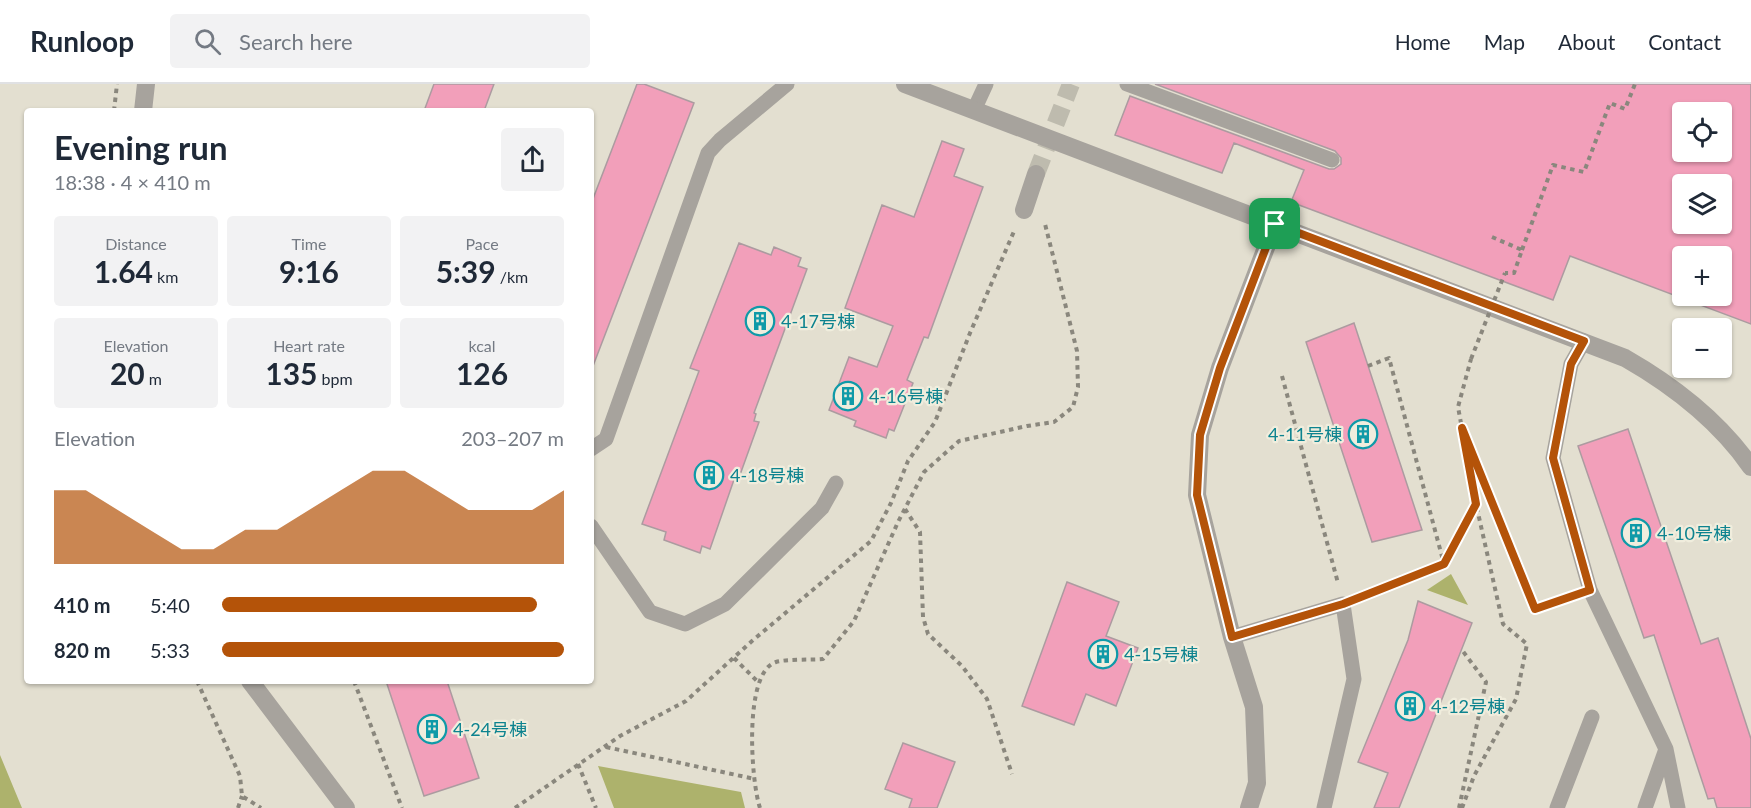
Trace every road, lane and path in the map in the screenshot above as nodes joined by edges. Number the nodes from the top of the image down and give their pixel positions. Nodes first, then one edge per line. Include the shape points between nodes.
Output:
1 (117, 84) edge
2 (146, 84) edge
3 (787, 84) edge
4 (905, 84) edge
5 (986, 84) edge
6 (1127, 84) edge
7 (1635, 84) edge
8 (114, 108) edge
9 (143, 108) edge
10 (974, 110) junction
11 (1332, 160) dead end
12 (1036, 174) tunnel mouth
13 (1024, 210) joint
14 (1275, 224) junction
15 (1492, 237) dead end
16 (1522, 250) junction
17 (1584, 341) junction
18 (1368, 366) dead end
19 (1282, 376) dead end
20 (1462, 428) junction
21 (594, 447) edge
22 (1751, 467) edge
23 (836, 483) dead end
24 (1476, 504) junction
25 (905, 508) junction
26 (594, 530) edge
27 (1444, 564) junction
28 (1590, 590) junction
29 (1343, 604) junction
30 (1232, 637) junction
31 (1462, 650) dead end
32 (734, 658) dead end
33 (759, 683) junction
34 (198, 684) edge
35 (252, 684) edge
36 (355, 684) edge
37 (1592, 717) dead end
38 (605, 746) dead end
39 (1666, 749) junction
40 (578, 765) dead end
41 (1012, 774) dead end
42 (755, 779) junction
43 (242, 796) junction
44 (238, 808) edge
45 (261, 808) edge
46 (346, 808) edge
47 (402, 808) edge
48 (596, 808) edge
49 (760, 808) edge
50 (1249, 808) edge
51 (1324, 808) edge
52 (1460, 808) edge
53 (1557, 808) edge
54 (1645, 808) edge
55 (1678, 808) edge

1 - 8 path
2 - 9 street
3 - 21 lane via 708,153 606,439
4 - 10 street
5 - 10 lane
6 - 11 lane
7 - 16 path via 1625,109 1610,103 1584,172 1553,165
10 - 14 street
12 - 13 street
13 - 25 path via 1045,224 1077,351 1078,387 1073,407 1054,422 959,441 924,471
14 - 17 street
14 - 30 street via 1220,368 1200,435 1197,495
15 - 16 path
16 - 20 path, bridge via 1514,273 1504,273 1472,359 1458,407
17 - 22 street via 1660,378 1738,448
17 - 28 lane via 1571,364 1553,458
18 - 27 path via 1389,358
19 - 29 path
20 - 24 path
20 - 28 path via 1535,609
23 - 26 lane via 822,508 725,604 685,624 650,612
24 - 27 path
24 - 52 path via 1503,624 1527,644 1516,699
25 - 33 path via 854,621 823,659 775,662 766,668
25 - 41 path via 920,532 923,617 928,634 962,666 987,699
27 - 29 path
28 - 39 lane
29 - 30 lane
29 - 51 lane via 1354,679
30 - 50 street via 1254,707 1257,783
31 - 52 path via 1486,682
32 - 33 path
33 - 42 path via 752,719
34 - 43 path via 240,776
35 - 46 street
36 - 47 path
37 - 53 lane
38 - 42 path
39 - 54 lane
39 - 55 lane
40 - 48 path
42 - 49 path
43 - 44 path
43 - 45 path

